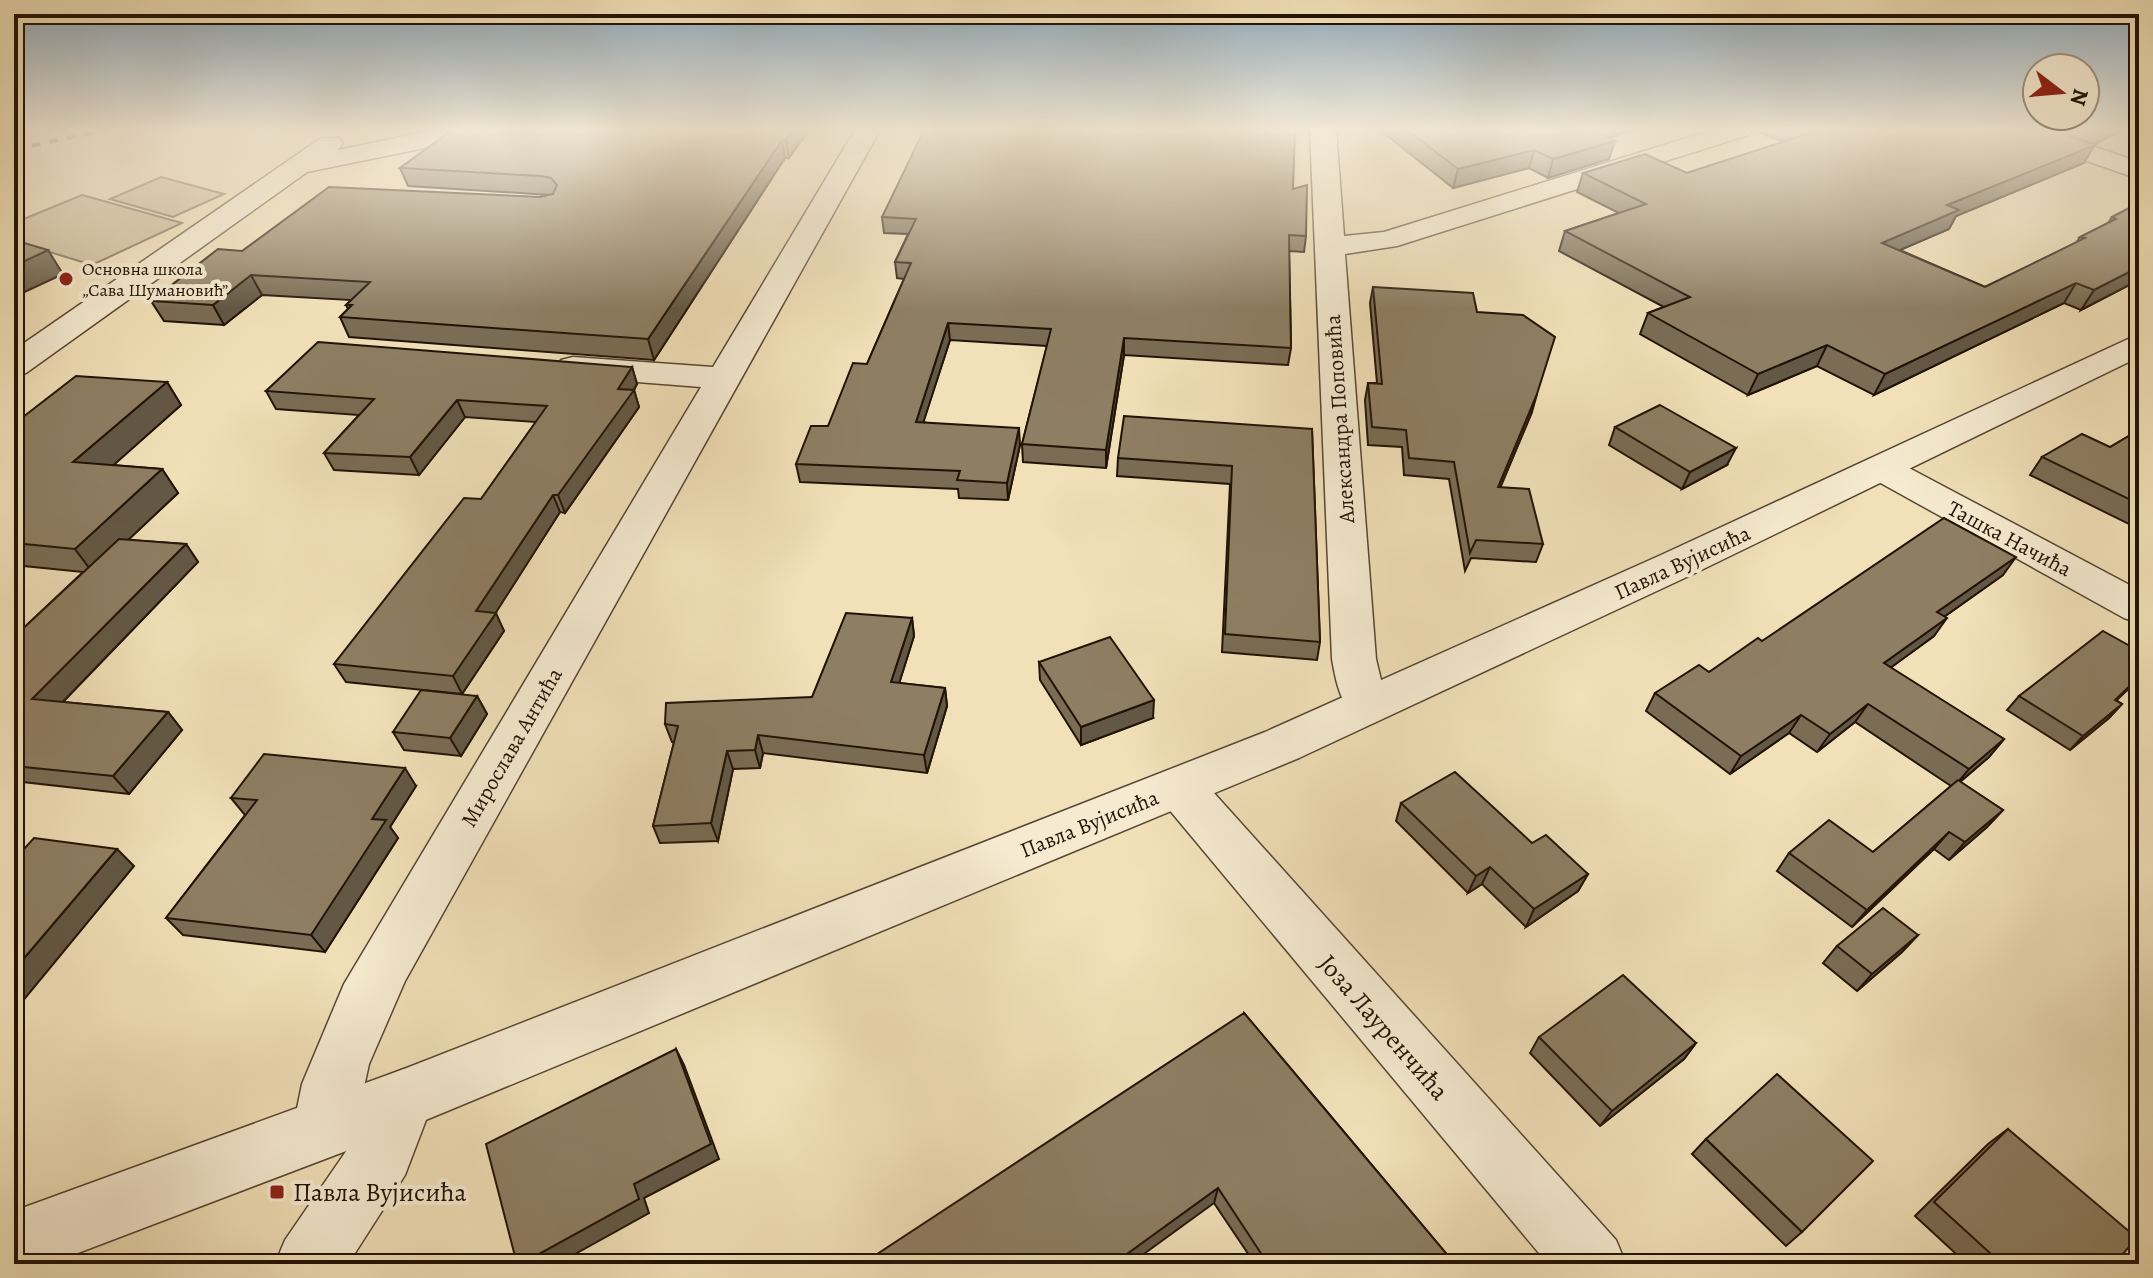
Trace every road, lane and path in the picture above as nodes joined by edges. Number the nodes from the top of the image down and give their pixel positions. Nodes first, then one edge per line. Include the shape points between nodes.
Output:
1 (263, 190) joint
2 (834, 190) edge
3 (1326, 190) edge
4 (1548, 190) edge
5 (310, 193) dead end
6 (1328, 247) junction
7 (2139, 344) edge
8 (539, 364) edge
9 (14, 366) edge
10 (726, 378) junction
11 (1881, 468) junction
12 (2139, 608) edge
13 (1371, 703) junction
14 (1179, 787) junction
15 (404, 1099) junction
16 (324, 1128) junction
17 (14, 1244) edge
18 (309, 1264) edge
19 (1592, 1264) edge

1 - 5 street
1 - 9 street
2 - 10 street, Мирослава Антића
3 - 6 street, Александра Поповића
4 - 6 street via 1387,240
6 - 13 street, Александра Поповића via 1354,659 1360,688
7 - 11 street, Павла Вујисића
8 - 10 street
10 - 16 street, Мирослава Антића via 385,963 333,1074
11 - 12 street, Ташка Начића
11 - 13 street, Павла Вујисића
13 - 14 street, Павла Вујисића
14 - 15 street, Павла Вујисића
14 - 19 street, Јоза Лауренчића
15 - 16 street, Павла Вујисића
15 - 18 street via 383,1153
16 - 17 street, Павла Вујисића

